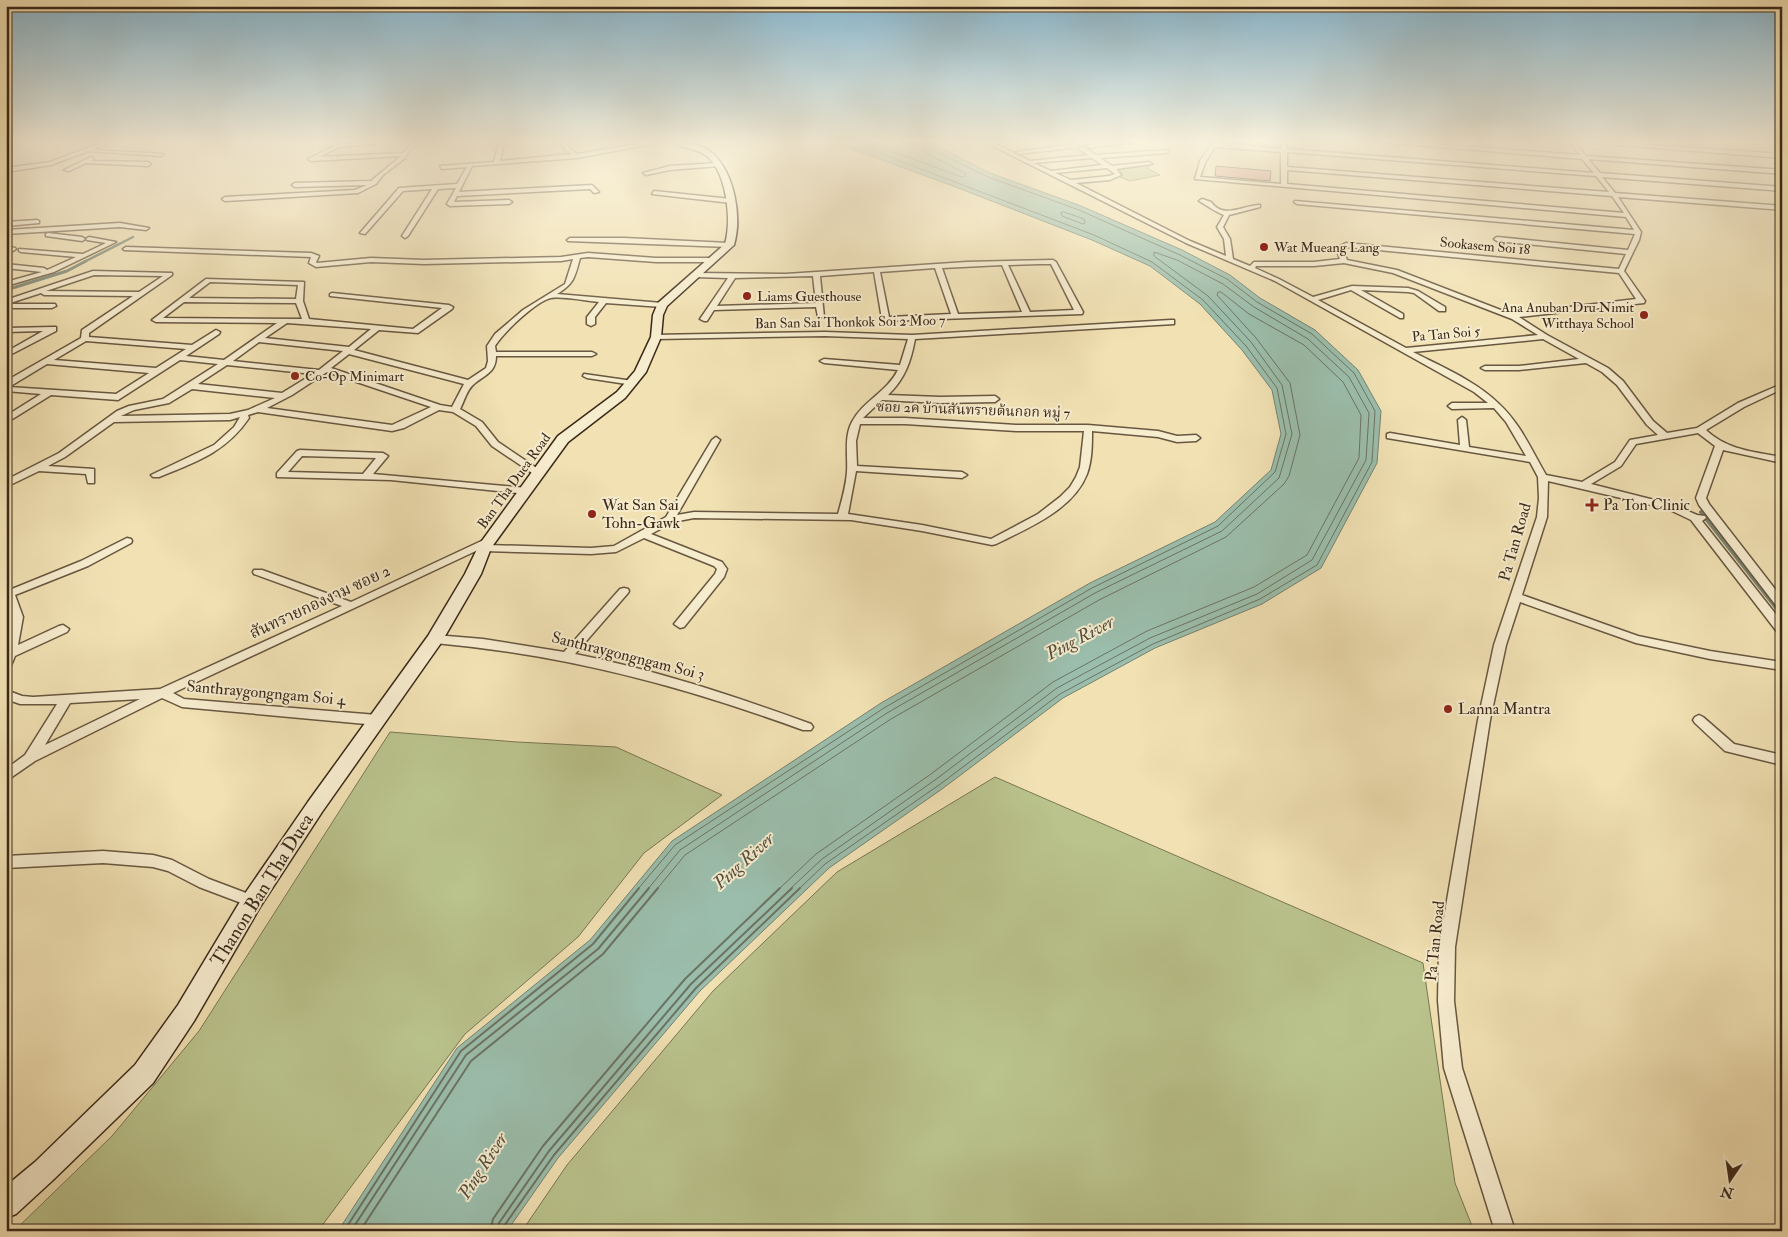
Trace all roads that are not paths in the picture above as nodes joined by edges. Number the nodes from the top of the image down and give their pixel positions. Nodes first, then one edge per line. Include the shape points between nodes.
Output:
1 (392, 200) edge
2 (428, 200) edge
3 (452, 200) edge
4 (719, 200) edge
5 (1103, 200) edge
6 (1453, 200) edge
7 (1616, 200) edge
8 (1680, 200) edge
9 (731, 201) joint
10 (1202, 201) dead end
11 (509, 202) dead end
12 (1296, 202) dead end
13 (1258, 206) dead end
14 (1780, 208) edge
15 (1227, 214) junction
16 (1628, 215) junction
17 (66, 221) dead end
18 (6, 224) edge
19 (146, 228) dead end
20 (19, 231) junction
21 (6, 232) edge
22 (363, 232) dead end
23 (1638, 232) junction
24 (405, 236) dead end
25 (1497, 239) dead end
26 (570, 240) dead end
27 (729, 245) junction
28 (13, 249) edge
29 (126, 249) dead end
30 (1629, 252) junction
31 (83, 256) junction
32 (577, 257) junction
33 (1230, 259) junction
34 (712, 260) junction
35 (1344, 261) junction
36 (1004, 263) junction
37 (6, 266) edge
38 (938, 266) junction
39 (1252, 268) junction
40 (52, 271) junction
41 (1621, 271) junction
42 (877, 272) junction
43 (695, 275) junction
44 (816, 275) junction
45 (732, 278) junction
46 (6, 284) edge
47 (1352, 288) junction
48 (34, 292) junction
49 (140, 294) junction
50 (332, 295) dead end
51 (548, 298) junction
52 (1313, 299) junction
53 (181, 300) junction
54 (604, 300) junction
55 (299, 301) junction
56 (6, 302) edge
57 (662, 305) junction
58 (820, 305) junction
59 (6, 306) edge
60 (52, 306) dead end
61 (712, 308) junction
62 (1442, 309) dead end
63 (1028, 314) junction
64 (821, 315) dead end
65 (1400, 316) dead end
66 (955, 317) junction
67 (1513, 318) junction
68 (704, 320) dead end
69 (285, 321) junction
70 (306, 321) junction
71 (1171, 322) dead end
72 (591, 324) dead end
73 (377, 328) junction
74 (6, 330) edge
75 (216, 332) dead end
76 (1543, 336) junction
77 (656, 337) junction
78 (912, 337) junction
79 (85, 339) junction
80 (258, 340) junction
81 (193, 347) junction
82 (348, 350) junction
83 (1406, 350) junction
84 (492, 354) junction
85 (592, 354) dead end
86 (6, 355) edge
87 (177, 358) junction
88 (824, 360) dead end
89 (1588, 360) junction
90 (46, 362) junction
91 (226, 362) junction
92 (904, 368) junction
93 (1485, 368) dead end
94 (322, 370) junction
95 (157, 371) junction
96 (587, 376) dead end
97 (633, 383) junction
98 (469, 384) junction
99 (6, 385) edge
100 (191, 386) junction
101 (1782, 386) edge
102 (6, 389) edge
103 (50, 392) junction
104 (283, 396) junction
105 (881, 397) junction
106 (995, 399) dead end
107 (1496, 405) junction
108 (1452, 406) dead end
109 (438, 407) junction
110 (258, 409) junction
111 (455, 410) junction
112 (244, 414) junction
113 (114, 419) junction
114 (6, 420) edge
115 (1462, 420) dead end
116 (858, 421) junction
117 (1088, 428) junction
118 (1700, 430) junction
119 (1390, 436) dead end
120 (1665, 436) junction
121 (1196, 438) dead end
122 (716, 440) dead end
123 (1720, 446) junction
124 (1466, 449) junction
125 (1533, 460) junction
126 (1782, 460) edge
127 (37, 468) junction
128 (852, 468) junction
129 (538, 473) junction
130 (156, 475) dead end
131 (962, 475) dead end
132 (366, 476) junction
133 (1543, 477) junction
134 (90, 481) dead end
135 (6, 484) edge
136 (1583, 485) junction
137 (526, 491) junction
138 (842, 517) junction
139 (1695, 518) junction
140 (670, 519) junction
141 (1716, 519) junction
142 (642, 534) junction
143 (128, 541) dead end
144 (487, 544) junction
145 (258, 572) dead end
146 (1736, 572) junction
147 (1756, 573) junction
148 (8, 591) edge
149 (624, 591) dead end
150 (1516, 596) junction
151 (352, 606) junction
152 (1764, 607) junction
153 (1782, 607) edge
154 (680, 624) dead end
155 (1780, 625) edge
156 (63, 630) dead end
157 (435, 638) junction
158 (568, 655) junction
159 (8, 660) edge
160 (1782, 666) edge
161 (162, 693) junction
162 (6, 694) edge
163 (66, 700) junction
164 (377, 720) junction
165 (1700, 720) dead end
166 (807, 727) dead end
167 (30, 758) junction
168 (1782, 760) edge
169 (6, 776) edge
170 (6, 862) edge
171 (252, 901) junction
172 (6, 1204) edge
173 (1505, 1231) edge

1 - 22 street
2 - 24 street
3 - 11 street via 450,204
4 - 9 street
5 - 33 street
6 - 16 street
7 - 16 street
8 - 14 street
9 - 27 street via 734,230
10 - 15 street
12 - 23 street
13 - 15 street
15 - 33 street via 1220,227 1227,239
16 - 23 street
17 - 18 street
19 - 20 street via 120,225
20 - 21 street
20 - 31 street via 113,242
23 - 30 street
25 - 30 street
26 - 27 street
27 - 34 street
28 - 31 street
29 - 32 street via 311,255 316,256 312,263 316,265 371,260 424,262
30 - 41 street
31 - 40 street
32 - 34 street
32 - 51 street via 567,285
33 - 39 street
34 - 43 street
35 - 39 street via 1254,264
35 - 41 street, Sookasem Soi 18 via 1339,248 1346,245
35 - 67 street via 1395,271
36 - 38 street
36 - 63 street
36 - 63 street via 1053,262 1079,312
37 - 40 street
38 - 42 street
38 - 66 street
39 - 52 street
40 - 46 street
41 - 67 street via 1641,301 1515,314
42 - 44 street
42 - 66 street via 886,320
43 - 45 street
43 - 57 street
44 - 45 street
44 - 58 street
45 - 61 street
47 - 52 street
47 - 62 street via 1416,292
47 - 65 street
48 - 49 street
48 - 49 street via 93,274 170,274
48 - 56 street
49 - 79 street via 84,332
50 - 73 street via 449,307 414,331
51 - 54 street
51 - 84 street via 517,317 494,339
52 - 83 street
53 - 55 street
53 - 55 street via 208,280 302,283
53 - 69 street via 156,320
54 - 57 street
54 - 72 street via 590,317
55 - 70 street
57 - 77 street, Ban Tha Duea Road
58 - 61 street
58 - 64 street
59 - 60 street
61 - 68 street
63 - 66 street
67 - 76 street
69 - 70 street
69 - 80 street
70 - 73 street
71 - 78 street, Ban San Sai Thonkok Soi 2 Moo 7
73 - 82 street
74 - 86 street via 53,329
75 - 81 street
76 - 83 street, Pa Tan Soi 5 via 1510,342
76 - 89 street
77 - 78 street, Ban San Sai Thonkok Soi 2 Moo 7 via 824,334
77 - 97 street, Ban Tha Duea Road
78 - 92 street
79 - 81 street
79 - 90 street
80 - 82 street
80 - 91 street
81 - 87 street
82 - 94 street
82 - 98 street
83 - 107 street via 1477,390
84 - 85 street
84 - 98 street via 494,361 490,368
87 - 91 street
87 - 95 street
88 - 92 street
89 - 93 street via 1519,368
89 - 120 street via 1620,383 1650,423
90 - 95 street
90 - 99 street
91 - 94 street
91 - 100 street
92 - 105 street
94 - 104 street
94 - 109 street
95 - 103 street via 118,397
96 - 97 street
97 - 129 street, Ban Tha Duea Road via 563,439
98 - 111 street
100 - 104 street
100 - 113 street via 166,401 132,408
101 - 118 street
102 - 103 street
103 - 114 street
104 - 110 street
105 - 106 street
105 - 116 street via 865,410
107 - 108 street
107 - 125 street via 1510,421
109 - 110 street via 392,428
109 - 111 street
110 - 112 street
111 - 129 street via 479,424 495,444
112 - 113 street
112 - 130 street via 240,427 209,452
113 - 127 street
115 - 124 street
116 - 117 street, ซอย 2ค บ้านสันทรายต้นกอก หมู่ 7
116 - 128 street via 851,441
117 - 121 street, ซอย 2ค บ้านสันทรายต้นกอก หมู่ 7 via 1158,434 1177,439
117 - 138 street via 1082,476 1060,504 992,542
118 - 120 street
118 - 123 street
119 - 124 street
120 - 136 street via 1633,442 1618,464
122 - 140 street
123 - 126 street
123 - 141 street via 1701,498
124 - 125 street
125 - 133 street
127 - 134 street via 91,471
127 - 135 street
128 - 131 street
128 - 138 street
129 - 137 street, Ban Tha Duea Road
132 - 132 street via 357,476 280,475 300,453 383,456
132 - 137 street
133 - 136 street
133 - 150 street, Pa Tan Road via 1542,517
136 - 139 street via 1671,506
137 - 144 street, Ban Tha Duea Road
138 - 140 street via 694,515
139 - 141 street
139 - 146 street
140 - 142 street
141 - 147 street
142 - 144 street via 616,549 591,551
142 - 154 street via 718,564 722,569
143 - 148 street via 75,569
144 - 151 street, สันทรายกองงาม ซอย 2
144 - 157 street, Thanon Ban Tha Duea
145 - 151 street
146 - 147 street
146 - 152 street
147 - 153 street
148 - 159 street via 16,606 19,622
149 - 158 street
150 - 160 street via 1636,639
150 - 173 street, Pa Tan Road via 1500,645 1484,720 1447,947 1446,1001 1453,1068
151 - 161 street, สันทรายกองงาม ซอย 2
152 - 153 street
152 - 155 street
156 - 159 street
157 - 158 street, Santhraygongngam Soi 3
157 - 164 street, Thanon Ban Tha Duea
158 - 166 street, Santhraygongngam Soi 3 via 742,702
161 - 163 street, Santhraygongngam Soi 4
161 - 164 street, Santhraygongngam Soi 4 via 182,704
161 - 167 street, สันทรายกองงาม ซอย 2
162 - 163 street, Santhraygongngam Soi 4 via 20,700
163 - 167 street
164 - 171 street, Thanon Ban Tha Duea
165 - 168 street via 1730,748
167 - 169 street
170 - 171 street via 103,857 153,861
171 - 172 street, Thanon Ban Tha Duea via 186,1013 144,1074

